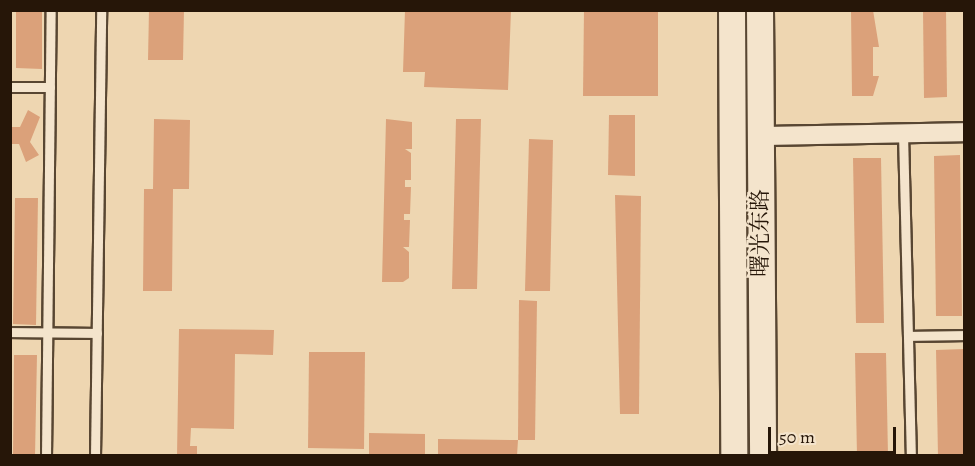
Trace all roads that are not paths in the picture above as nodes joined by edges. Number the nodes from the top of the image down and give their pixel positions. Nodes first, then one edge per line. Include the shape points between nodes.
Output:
1 (51, 10) edge
2 (100, 10) edge
3 (732, 10) edge
4 (760, 10) edge
5 (10, 87) edge
6 (50, 87) junction
7 (964, 132) edge
8 (903, 133) junction
9 (761, 136) junction
10 (10, 332) edge
11 (48, 332) junction
12 (97, 333) junction
13 (964, 335) edge
14 (908, 336) junction
15 (46, 456) edge
16 (95, 456) edge
17 (734, 456) edge
18 (763, 456) edge
19 (911, 456) edge

1 - 6 lane
2 - 12 lane
3 - 17 main road, 曙光东路
4 - 9 main road, 曙光东路
5 - 6 lane
6 - 11 lane
7 - 8 street
8 - 9 street
8 - 14 lane
9 - 18 main road, 曙光东路
10 - 11 lane
11 - 12 lane
11 - 15 lane
12 - 16 lane
13 - 14 lane
14 - 19 lane

